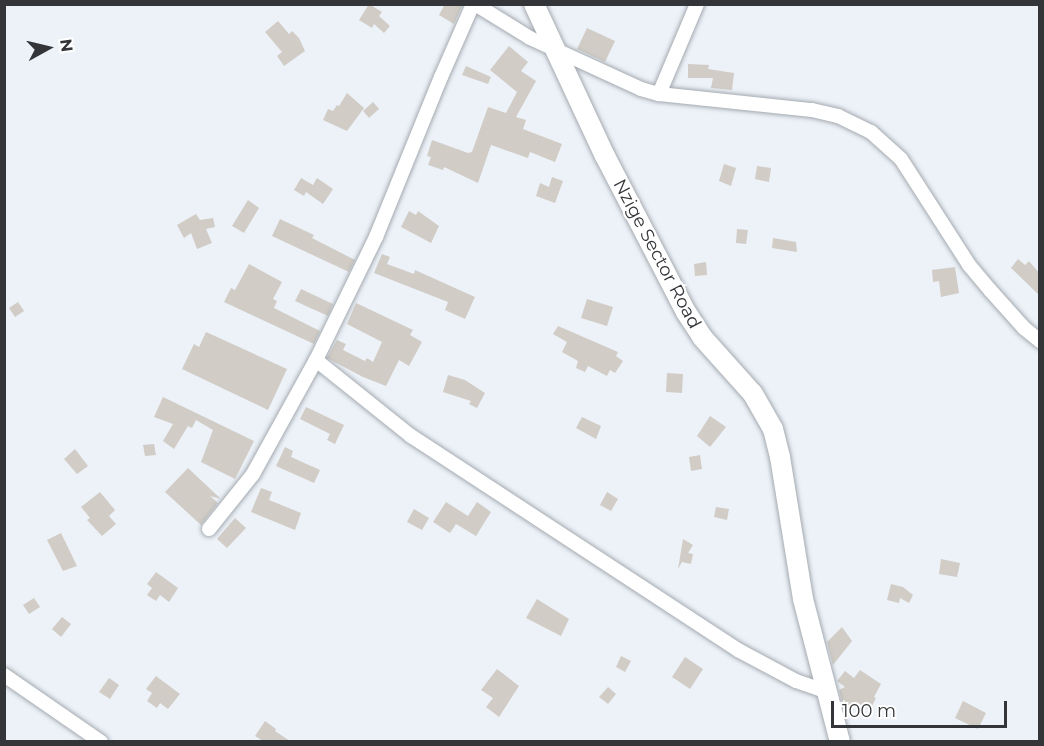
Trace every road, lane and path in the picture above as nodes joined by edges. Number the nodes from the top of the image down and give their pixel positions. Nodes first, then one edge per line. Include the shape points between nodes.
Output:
1 (474, 4) edge
2 (534, 4) edge
3 (697, 4) edge
4 (551, 46) junction
5 (659, 94) junction
6 (1040, 341) edge
7 (316, 360) junction
8 (209, 529) dead end
9 (4, 675) edge
10 (825, 691) junction
11 (101, 741) edge
12 (840, 741) edge

1 - 4 street via 530,38
1 - 7 street via 376,237
2 - 4 main road, Nzige Sector Road
3 - 5 street
4 - 5 street via 618,81
4 - 10 main road, Nzige Sector Road via 686,312 768,418 780,457 803,599
5 - 6 street via 812,110 838,116 871,132 901,159 983,282
7 - 8 street via 253,474
7 - 10 street via 411,436 738,650 796,681
9 - 11 street
10 - 12 main road, Nzige Sector Road

